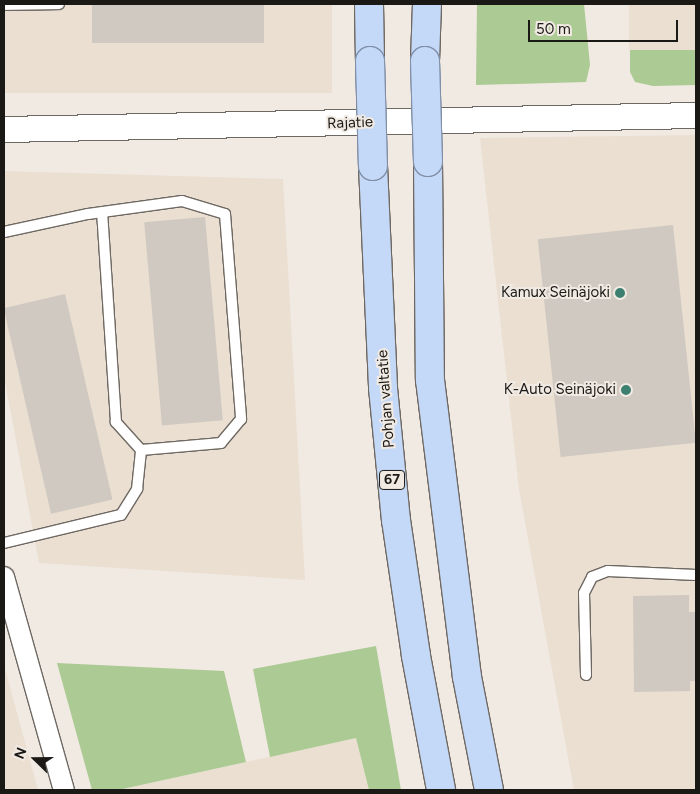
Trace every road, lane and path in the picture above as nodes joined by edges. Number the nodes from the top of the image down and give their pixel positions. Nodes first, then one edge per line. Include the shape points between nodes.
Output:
1 (59, 4) edge
2 (369, 4) edge
3 (425, 4) edge
4 (4, 5) edge
5 (696, 115) edge
6 (4, 129) edge
7 (102, 212) junction
8 (4, 232) edge
9 (141, 450) junction
10 (4, 543) edge
11 (696, 575) edge
12 (4, 577) edge
13 (586, 675) dead end
14 (467, 677) junction
15 (64, 790) edge
16 (441, 790) edge
17 (489, 790) edge
18 (508, 790) edge

1 - 4 lane
2 - 16 highway, Pohjan valtatie / 67, bridge via 383,388 396,520 416,656
3 - 14 highway, bridge via 430,380
5 - 6 street, Rajatie
7 - 8 lane
7 - 9 lane via 116,422
7 - 9 lane via 182,201 225,214 241,419 221,443
9 - 10 lane via 137,490 121,515
11 - 13 lane via 608,571 592,577 584,593
12 - 15 street
14 - 17 highway
14 - 18 highway

